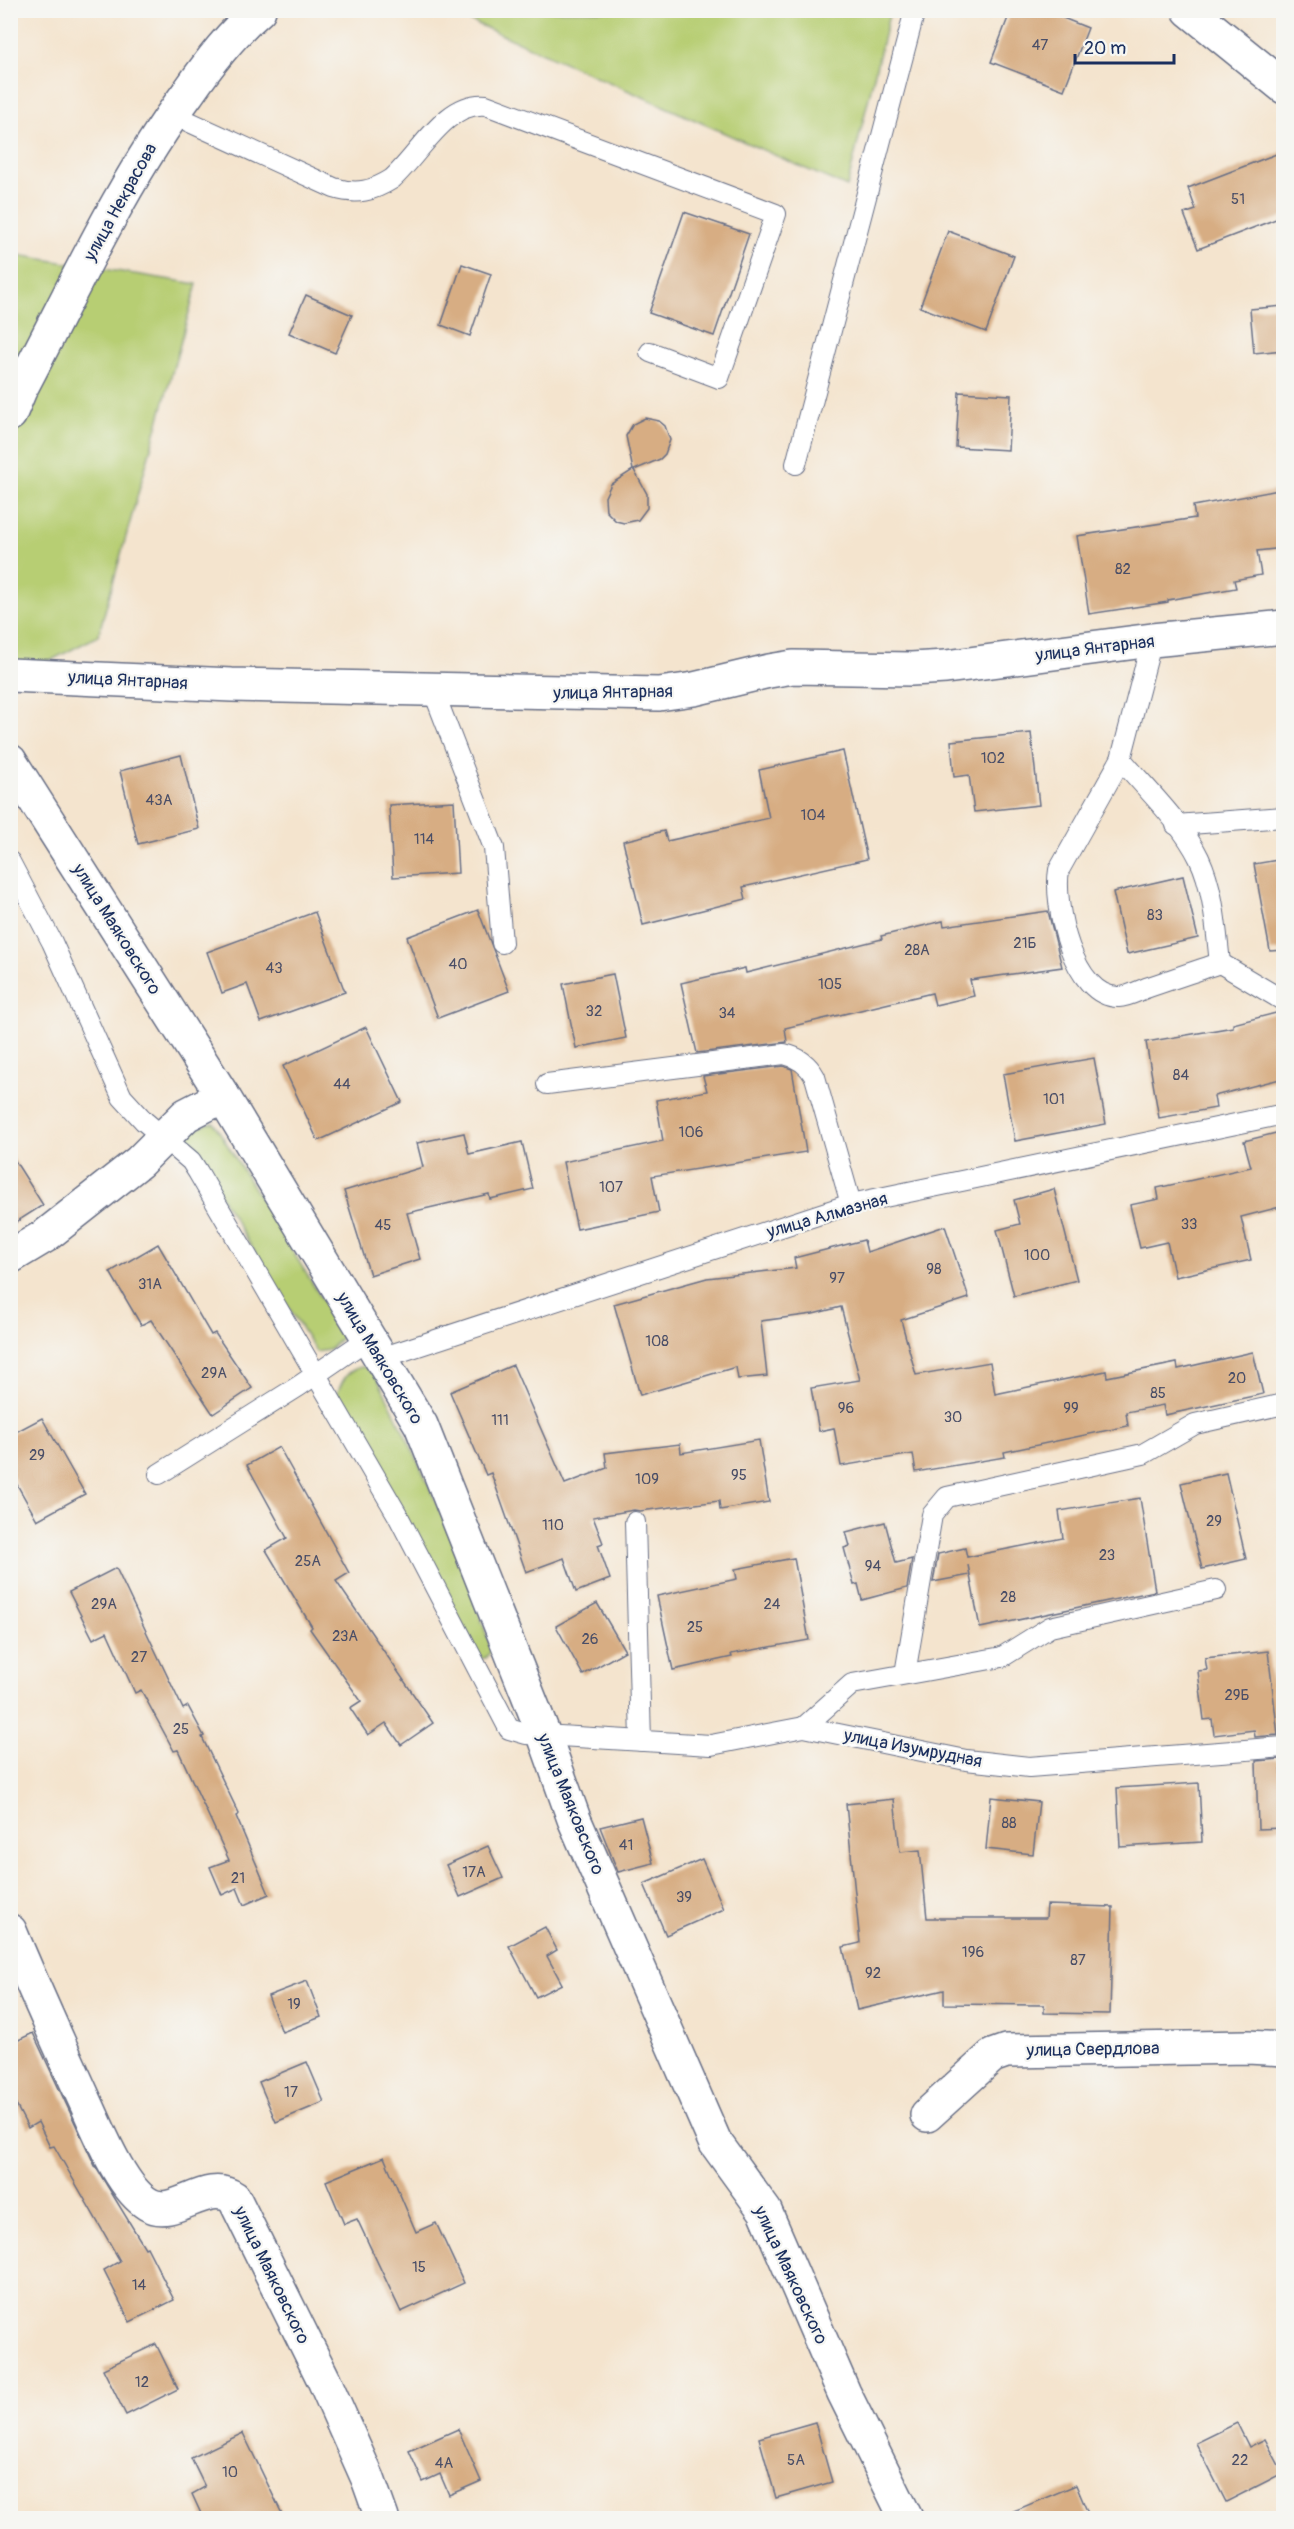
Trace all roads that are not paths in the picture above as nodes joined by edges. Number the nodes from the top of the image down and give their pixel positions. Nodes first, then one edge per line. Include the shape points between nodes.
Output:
1 (259, 10) edge
2 (915, 10) edge
3 (1189, 10) edge
4 (1284, 87) edge
5 (172, 114) junction
6 (650, 352) dead end
7 (10, 414) edge
8 (796, 464) dead end
9 (1284, 627) edge
10 (1152, 640) junction
11 (10, 675) edge
12 (433, 690) junction
13 (1121, 759) junction
14 (10, 761) edge
15 (1284, 817) edge
16 (1176, 825) junction
17 (10, 862) edge
18 (502, 943) dead end
19 (1220, 963) junction
20 (1284, 1001) edge
21 (547, 1084) dead end
22 (223, 1096) junction
23 (1284, 1114) edge
24 (164, 1138) junction
25 (851, 1204) junction
26 (10, 1257) edge
27 (375, 1348) junction
28 (316, 1375) junction
29 (1284, 1404) edge
30 (159, 1474) dead end
31 (635, 1522) dead end
32 (1216, 1590) dead end
33 (905, 1674) junction
34 (804, 1727) junction
35 (544, 1735) junction
36 (641, 1741) junction
37 (1284, 1747) edge
38 (10, 1931) edge
39 (1284, 2049) edge
40 (927, 2115) dead end
41 (382, 2518) edge
42 (906, 2518) edge

1 - 5 street, улица Некрасова via 228,41
2 - 8 lane
3 - 4 street
5 - 6 lane via 334,188 359,192 392,179 451,115 468,106 486,105 776,214 719,378
5 - 7 street, улица Некрасова via 135,169
9 - 10 street, улица Янтарная
10 - 12 street, улица Янтарная via 911,669 793,667 659,694
10 - 13 lane
11 - 12 street, улица Янтарная
12 - 18 lane via 494,848
13 - 16 lane
13 - 19 lane via 1059,870 1057,882 1063,917 1078,969 1095,988 1120,997
14 - 22 street, улица Маяковского
15 - 16 lane
16 - 19 lane via 1199,858 1208,882
17 - 24 lane, улица Изумрудная via 52,942 122,1097
19 - 20 lane
21 - 25 lane via 784,1054 796,1057 815,1077
22 - 24 street via 186,1115
22 - 27 street, улица Маяковского
23 - 25 lane, улица Алмазная
24 - 26 street via 45,1236
24 - 28 lane, улица Изумрудная via 195,1167
25 - 27 lane, улица Алмазная
27 - 28 lane, улица Алмазная
27 - 35 street, улица Маяковского via 421,1425
28 - 30 lane, улица Алмазная
28 - 35 lane, улица Изумрудная via 425,1565 505,1723 517,1733
29 - 33 lane via 1195,1424 1143,1454 947,1497 932,1515
31 - 36 lane
32 - 33 lane via 1050,1627 1002,1657
33 - 34 lane via 852,1684
34 - 36 lane, улица Изумрудная via 711,1745
34 - 37 lane, улица Изумрудная via 966,1760 1029,1767
35 - 36 lane, улица Изумрудная
35 - 42 street, улица Маяковского via 574,1819 715,2142 765,2211 844,2393
38 - 41 street, улица Маяковского via 115,2164 134,2191 157,2207 212,2192 229,2194 238,2204 324,2380
39 - 40 street, улица Свердлова via 1000,2052

